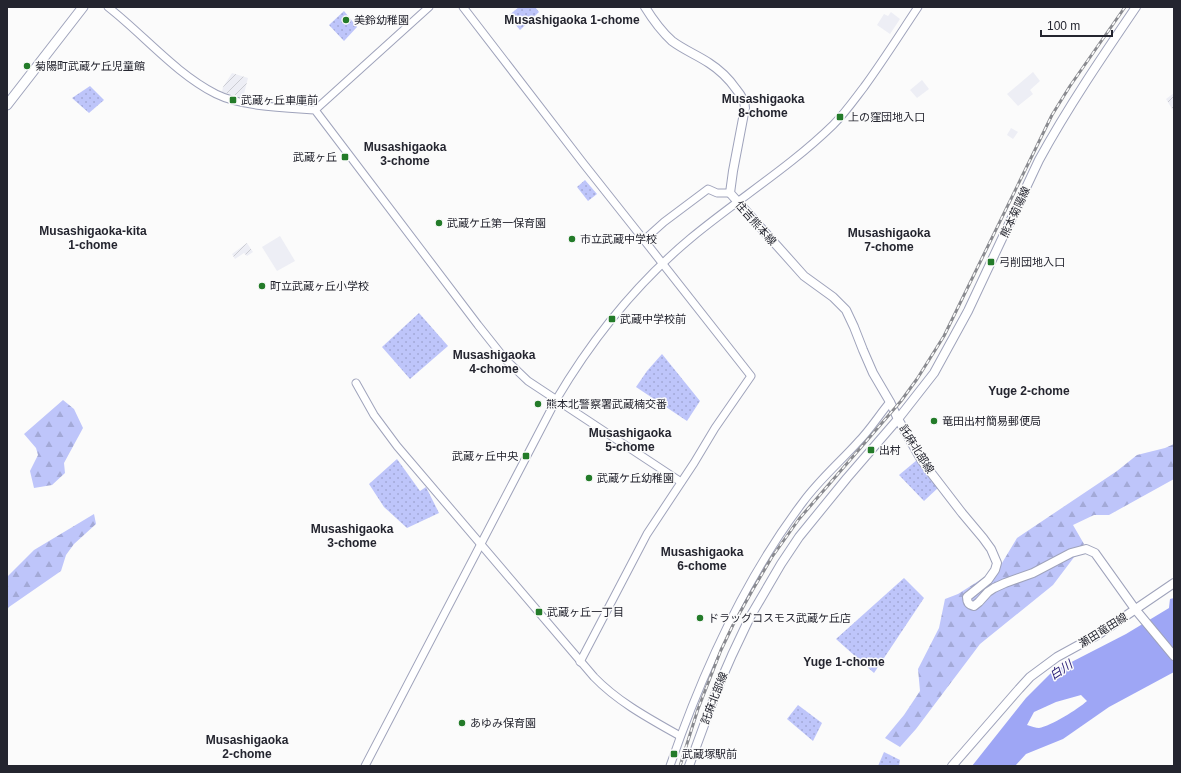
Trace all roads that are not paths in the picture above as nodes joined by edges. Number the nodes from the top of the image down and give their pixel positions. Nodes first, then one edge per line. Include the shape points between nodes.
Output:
1 (84, 7) edge
2 (108, 7) edge
3 (429, 7) edge
4 (463, 7) edge
5 (645, 7) edge
6 (918, 7) edge
7 (1136, 7) edge
8 (7, 105) edge
9 (315, 110) junction
10 (730, 193) junction
11 (737, 202) junction
12 (644, 240) junction
13 (663, 264) junction
14 (356, 383) dead end
15 (556, 400) junction
16 (890, 402) junction
17 (898, 419) junction
18 (681, 482) junction
19 (480, 544) junction
20 (1174, 583) edge
21 (1135, 609) junction
22 (1174, 656) edge
23 (580, 662) junction
24 (680, 736) junction
25 (365, 766) edge
26 (670, 766) edge
27 (689, 766) edge
28 (952, 766) edge

1 - 8 main road
2 - 9 street via 179,69 216,94 244,102
3 - 9 street
4 - 12 street
5 - 10 main road, 住吉熊本線 via 667,36 716,69 734,86 745,103
6 - 11 street via 875,71 835,123 813,144
7 - 17 main road, 熊本菊陽線 via 1050,139 940,364
9 - 15 street via 505,360 528,381
10 - 11 main road, 住吉熊本線
10 - 12 street via 718,193 708,189
11 - 13 street
11 - 16 main road, 住吉熊本線 via 804,276 833,296 846,310 873,373
12 - 13 street
13 - 15 street via 628,298 599,333
13 - 18 street via 751,376
14 - 19 street via 397,446
15 - 18 street
15 - 19 street
16 - 17 main road, 住吉熊本線
16 - 24 street via 860,440 803,502 775,541 715,651
17 - 21 main road, 託麻北部線 via 922,462 995,556 996,570 967,597 970,606 974,606 988,592 1005,583 1033,573 1071,553 1086,549 1095,553
17 - 27 main road, 託麻北部線 via 799,537 781,564 750,617 732,655
18 - 23 street via 647,534
19 - 23 street
19 - 25 street
20 - 21 main road, 瀬田竜田線
21 - 22 main road, 託麻北部線
21 - 28 main road, 瀬田竜田線 via 1099,634 1057,657 1030,677
23 - 24 street via 617,698
24 - 26 street

